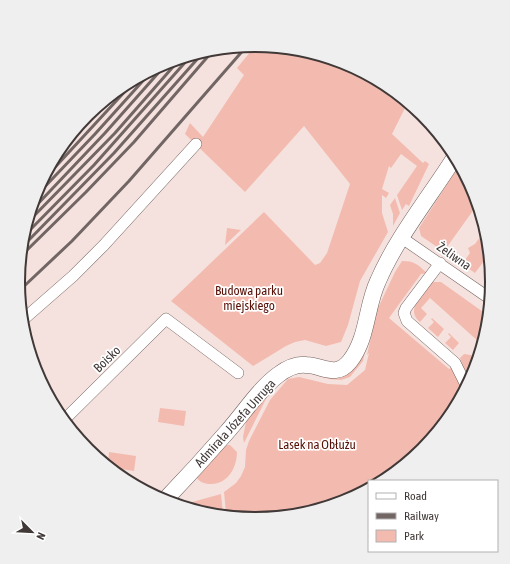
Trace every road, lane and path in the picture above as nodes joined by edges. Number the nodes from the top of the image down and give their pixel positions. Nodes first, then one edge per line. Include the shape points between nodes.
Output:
1 (196, 144) dead end
2 (451, 163) edge
3 (402, 238) junction
4 (440, 264) junction
5 (485, 295) edge
6 (28, 316) edge
7 (238, 373) dead end
8 (463, 379) edge
9 (68, 416) edge
10 (169, 495) edge

1 - 6 street via 78,271
2 - 3 street, Admirała Józefa Unruga
3 - 4 street, Żeliwna
3 - 10 street, Admirała Józefa Unruga via 375,285 360,342 349,362 330,371 307,364 296,366 278,376
4 - 5 street, Żeliwna
4 - 8 street via 404,314 407,321 455,363
7 - 9 street, Boisko via 166,319

